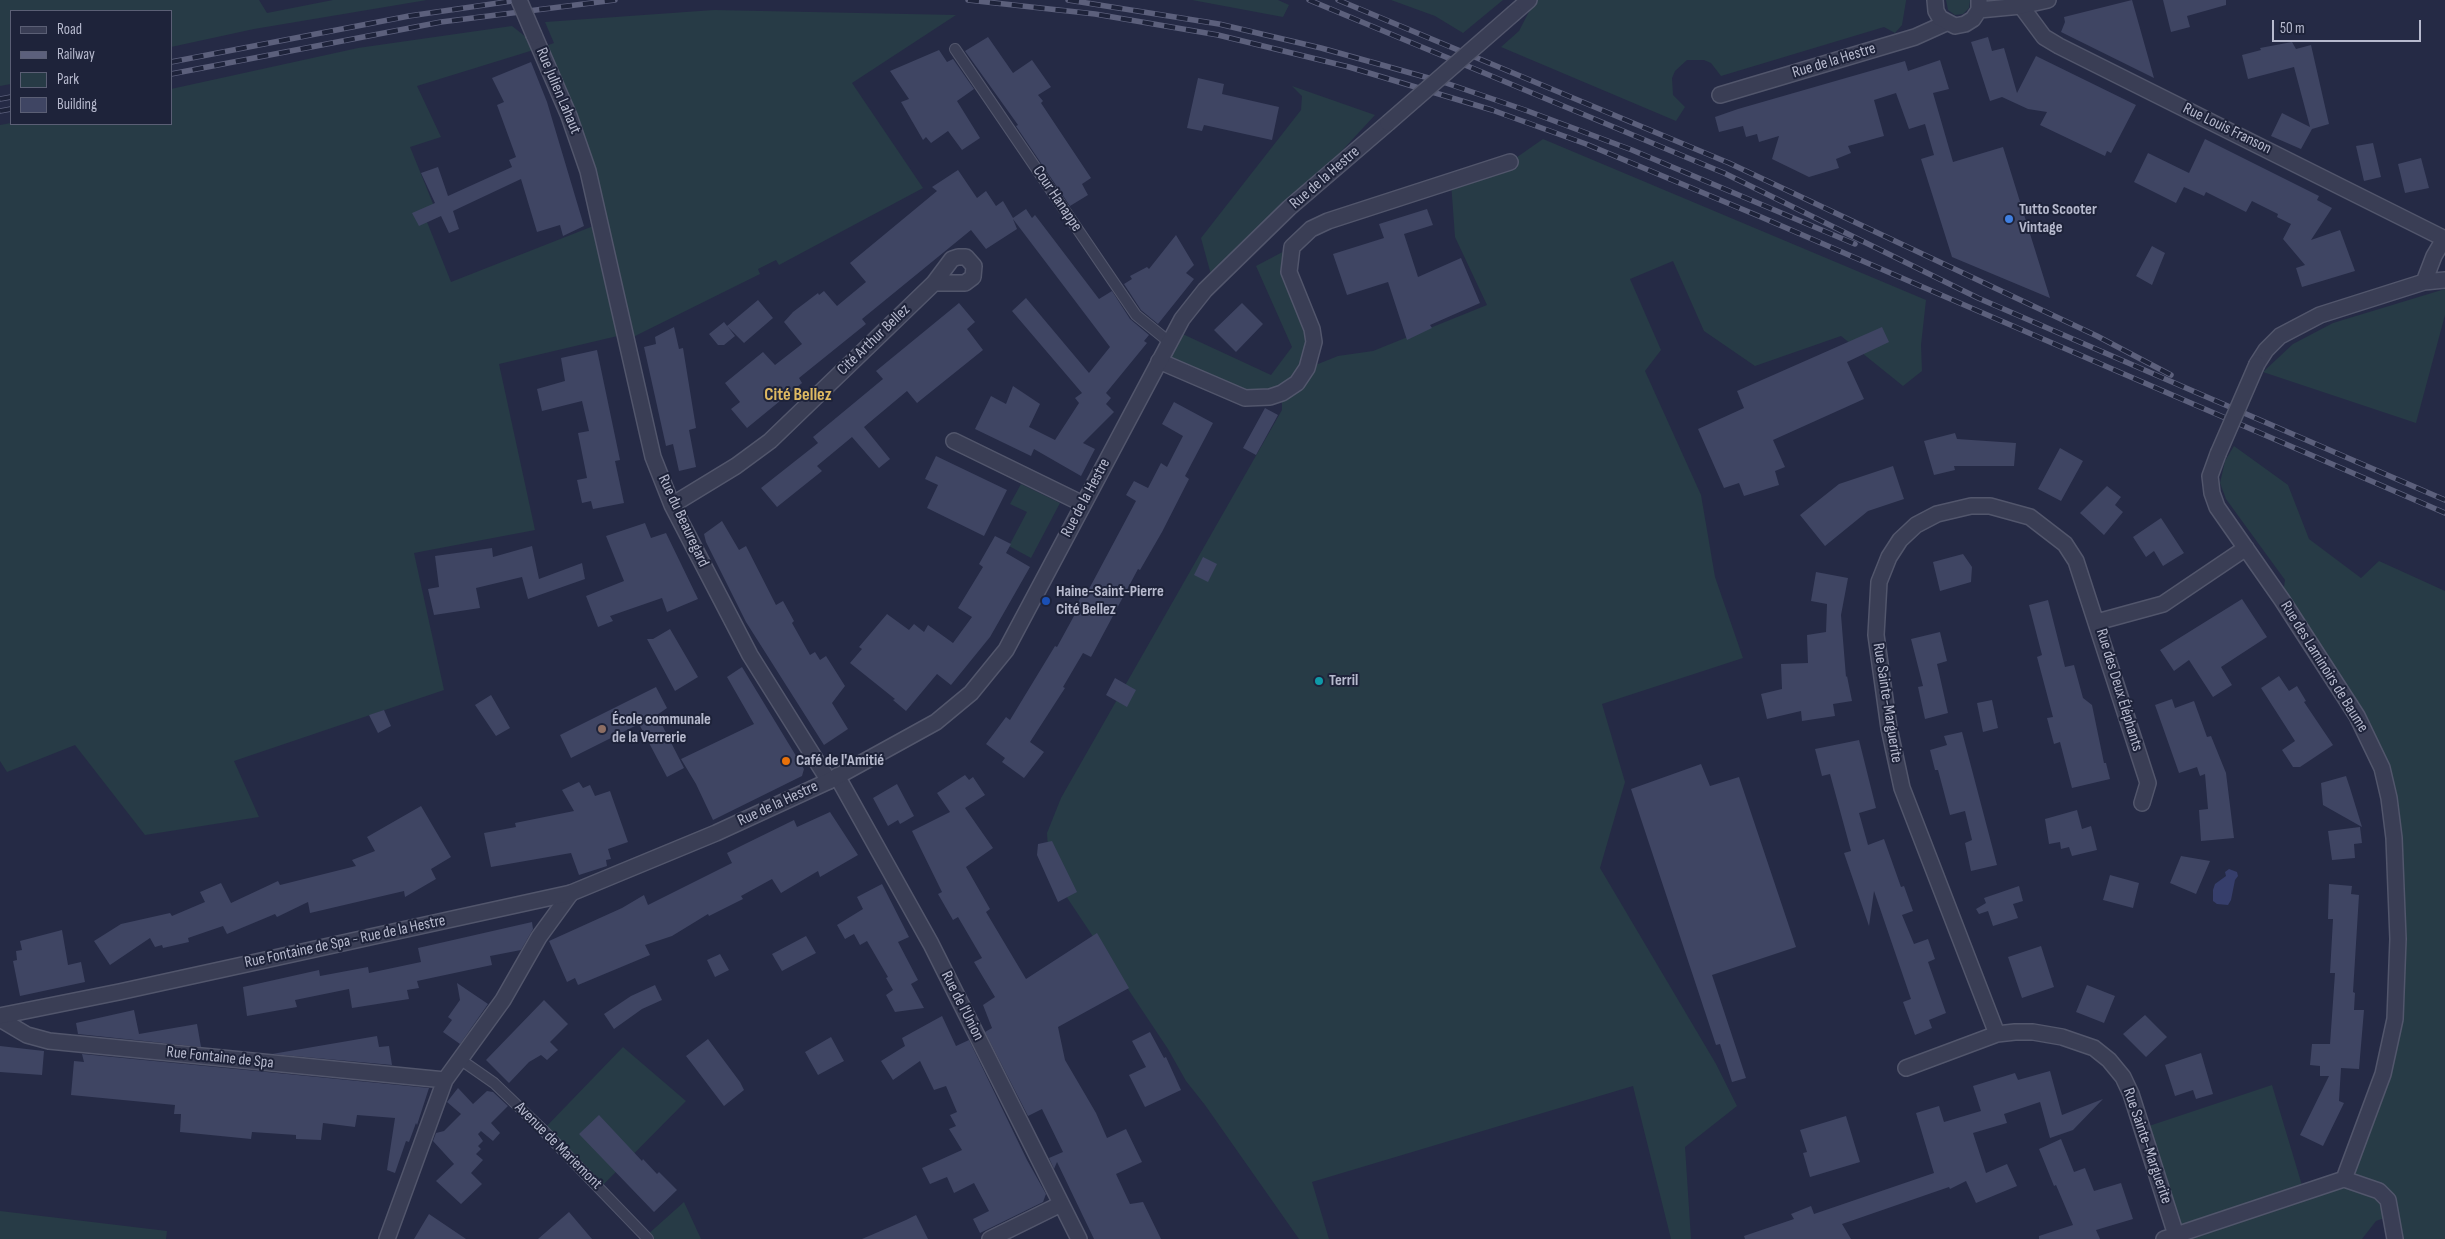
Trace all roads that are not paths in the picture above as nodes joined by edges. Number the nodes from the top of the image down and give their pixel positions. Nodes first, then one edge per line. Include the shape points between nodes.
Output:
1 (519, 0) edge
2 (1529, 0) edge
3 (1935, 0) edge
4 (2048, 0) edge
5 (1979, 5) edge
6 (2021, 6) junction
7 (1946, 23) junction
8 (955, 49) dead end
9 (1720, 95) dead end
10 (581, 148) joint
11 (1510, 162) dead end
12 (2444, 239) edge
13 (2445, 280) edge
14 (2424, 282) junction
15 (934, 283) dead end
16 (1168, 341) junction
17 (1159, 361) junction
18 (954, 441) dead end
19 (1083, 504) junction
20 (672, 506) junction
21 (2246, 548) junction
22 (2097, 622) junction
23 (833, 778) junction
24 (2142, 804) dead end
25 (571, 893) junction
26 (119, 992) joint
27 (0, 1018) edge
28 (1997, 1034) junction
29 (462, 1060) junction
30 (1906, 1068) dead end
31 (445, 1080) junction
32 (2344, 1180) junction
33 (1062, 1204) junction
34 (2170, 1237) edge
35 (387, 1239) edge
36 (648, 1239) edge
37 (990, 1239) edge
38 (1079, 1239) edge
39 (2395, 1239) edge

1 - 10 street, Rue Julien Lahaut, bridge
2 - 16 street, Rue de la Hestre, bridge via 1288,208 1209,286
3 - 7 street via 1936,11
4 - 6 street, Rue de la Hestre
5 - 6 street, Rue de la Hestre
5 - 7 street, Rue de la Hestre via 1973,19 1965,24 1955,26
6 - 12 street, Rue Louis Franson via 2044,38
7 - 9 street, Rue de la Hestre via 1915,37
8 - 16 lane, Cour Hanappe via 1136,315
10 - 20 street, Rue du Beauregard via 602,223 653,457
11 - 17 street via 1328,221 1311,229 1292,247 1290,272 1314,342 1307,368 1297,383 1282,393 1245,398
12 - 14 street
13 - 14 street, Rue des Laminoirs de Baume
14 - 21 street, Rue des Laminoirs de Baume, bridge via 2320,315 2280,336 2266,350 2257,364 2210,476 2217,507
15 - 20 street, Cité Arthur Bellez via 770,441
16 - 17 street, Rue de la Hestre
17 - 19 street, Rue de la Hestre
18 - 19 street
19 - 23 street, Rue de la Hestre via 1006,650 971,693 928,728
20 - 23 street, Rue du Beauregard via 750,655
21 - 22 street, Rue des Deux Éléphants via 2164,604
21 - 32 street, Rue des Laminoirs de Baume via 2357,716 2382,768 2389,798 2398,939 2395,1019 2383,1074
22 - 24 street, Rue des Deux Éléphants via 2148,783
22 - 28 street, Rue Sainte-Marguerite via 2076,561 2065,544 2030,517 1990,506 1971,506 1937,514 1916,525 1900,540 1879,582 1876,635 1880,674 1902,788
23 - 25 street, Rue de la Hestre via 716,833
23 - 33 street, Rue de l'Union via 931,944
25 - 26 street, Rue Fontaine de Spa - Rue de la Hestre
25 - 29 street via 539,937 503,1000
26 - 27 street, Rue Fontaine de Spa
27 - 31 street, Rue Fontaine de Spa via 27,1035 49,1041
28 - 30 street, Rue Sainte-Marguerite
28 - 34 street, Rue Sainte-Marguerite via 2033,1032 2062,1037 2094,1048 2109,1060 2123,1077 2131,1094
29 - 31 street
29 - 36 lane, Avenue de Mariemont via 494,1082
31 - 35 street
32 - 34 street
32 - 39 street via 2379,1191 2388,1200
33 - 37 street
33 - 38 street, Rue de l'Union

